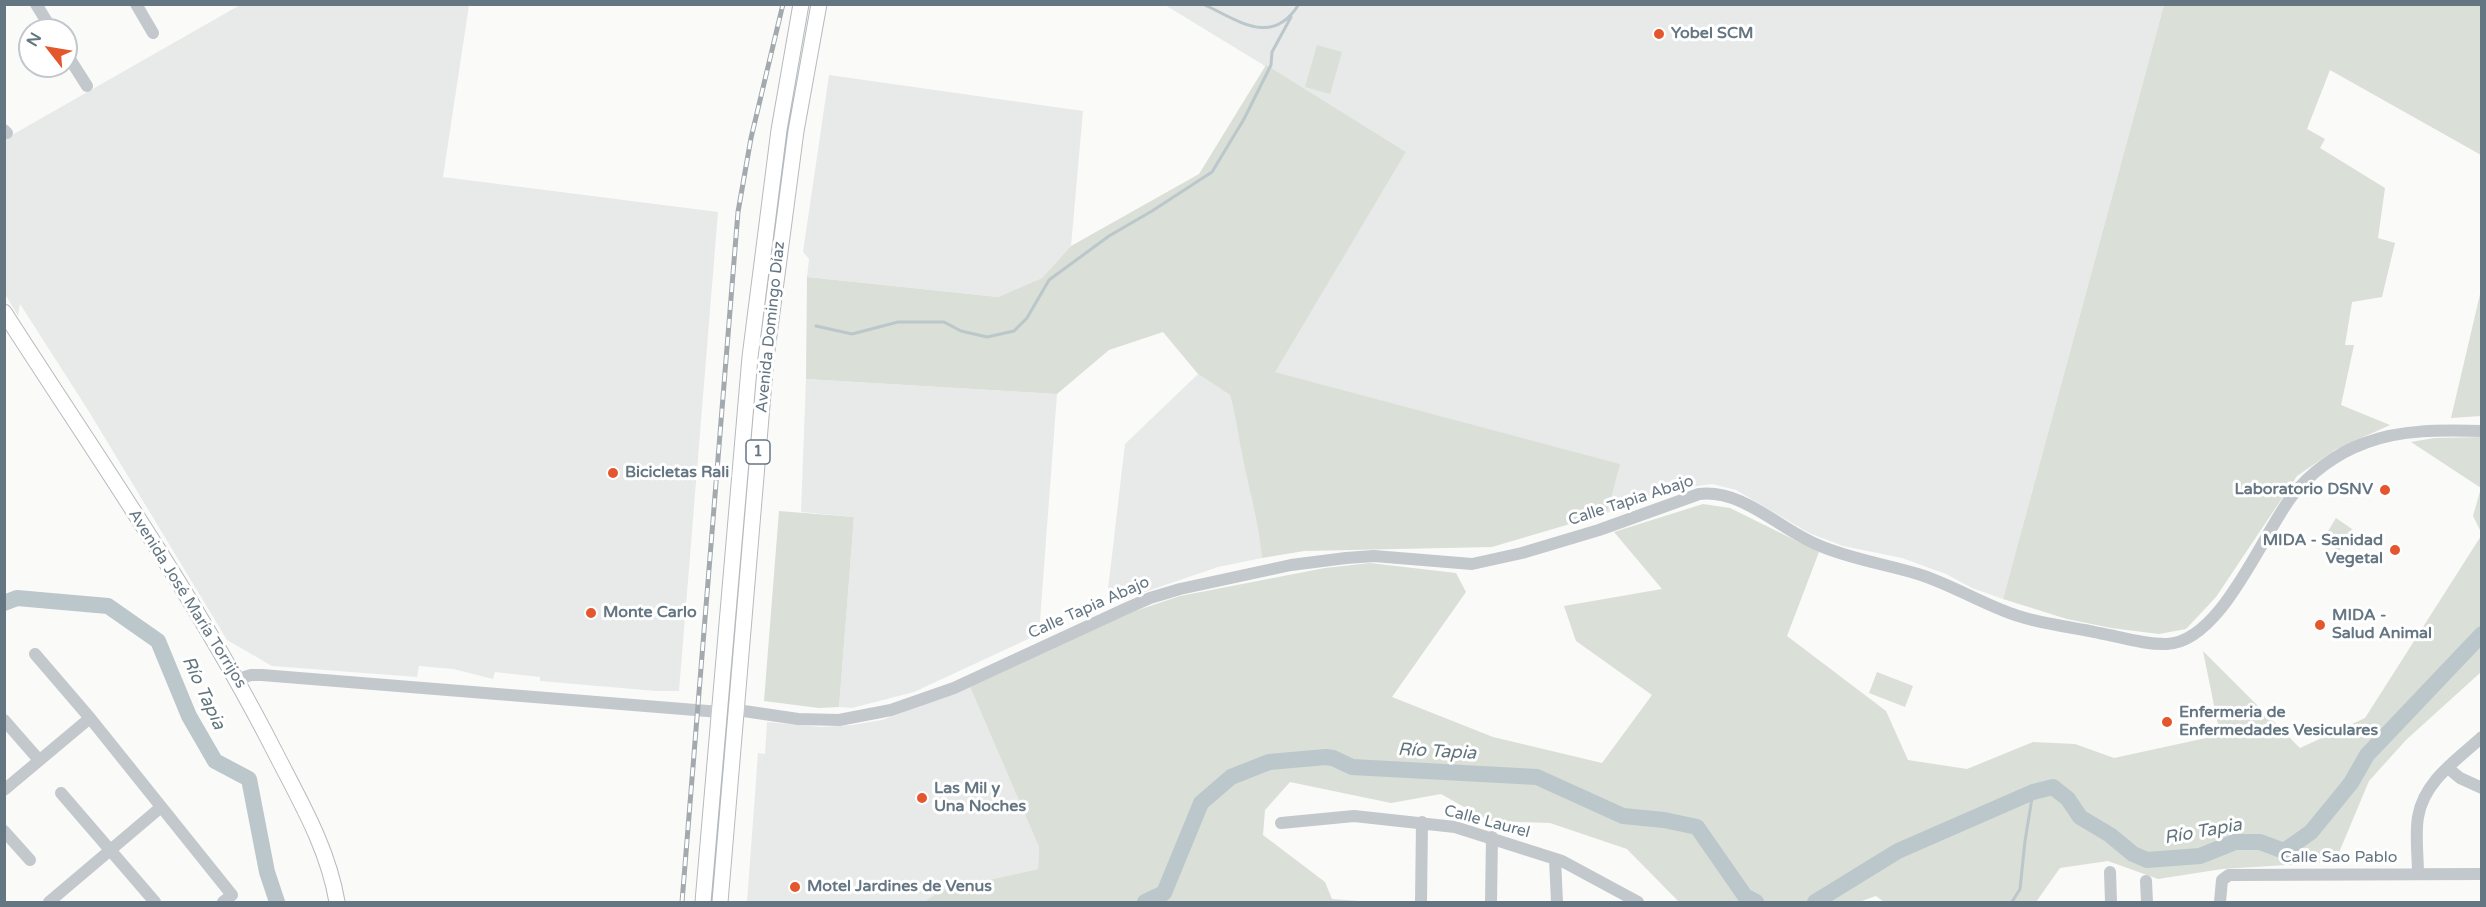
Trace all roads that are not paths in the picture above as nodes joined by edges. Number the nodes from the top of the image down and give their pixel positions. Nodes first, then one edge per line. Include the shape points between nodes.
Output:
1 (36, 4) edge
2 (136, 4) edge
3 (801, 4) edge
4 (819, 4) edge
5 (45, 18) edge
6 (153, 33) dead end
7 (78, 72) edge
8 (87, 86) dead end
9 (4, 312) edge
10 (2481, 431) edge
11 (35, 654) dead end
12 (238, 679) junction
13 (737, 710) junction
14 (720, 712) junction
15 (90, 718) junction
16 (4, 720) edge
17 (2481, 737) edge
18 (39, 760) junction
19 (2448, 768) junction
20 (2481, 788) edge
21 (4, 790) edge
22 (61, 793) dead end
23 (160, 808) junction
24 (1422, 822) junction
25 (1281, 823) dead end
26 (4, 831) edge
27 (1492, 837) junction
28 (111, 850) junction
29 (1555, 859) junction
30 (30, 860) dead end
31 (2110, 872) dead end
32 (2418, 874) junction
33 (2481, 874) edge
34 (2146, 881) dead end
35 (57, 900) edge
36 (1632, 901) edge
37 (155, 903) edge
38 (223, 903) edge
39 (337, 903) edge
40 (703, 903) edge
41 (720, 903) edge
42 (1421, 903) edge
43 (1491, 903) edge
44 (1557, 903) edge
45 (2111, 903) edge
46 (2147, 903) edge
47 (2220, 903) edge

1 - 5 street
2 - 6 street
3 - 14 main road, Avenida Domingo Díaz / 1 via 779,129 750,357
4 - 13 main road, Avenida Domingo Díaz / 1 via 796,131 766,358
7 - 8 street
9 - 12 main road, Avenida José María Torrijos
10 - 13 street, Calle Tapia Abajo via 2400,433 2364,443 2333,460 2306,480 2291,498 2211,619 2181,642 2152,644 2005,611 1920,575 1827,549 1750,506 1712,493 1522,553 1472,564 1374,556 1346,558 1291,565 1180,589 1150,598 946,691 864,717 798,719
11 - 15 street
12 - 14 street via 262,675
12 - 39 main road, Avenida José María Torrijos via 314,828 326,856
13 - 41 main road, Avenida Domingo Díaz / 1
14 - 40 main road, Avenida Domingo Díaz / 1
15 - 18 street
15 - 23 street
16 - 18 street
17 - 19 street
18 - 21 street
19 - 20 street
19 - 32 street via 2433,781 2418,818
22 - 28 street
23 - 28 street
23 - 38 street via 232,895
24 - 25 street, Calle Laurel via 1354,816
24 - 27 street, Calle Laurel
24 - 42 street
26 - 30 street
27 - 29 street, Calle Laurel
27 - 43 street
28 - 35 street
28 - 37 street
29 - 36 street, Calle Laurel
29 - 44 street
31 - 45 street
32 - 33 street, Calle Sao Pablo
32 - 47 street, Calle Sao Pablo via 2229,875 2222,880
34 - 46 street

